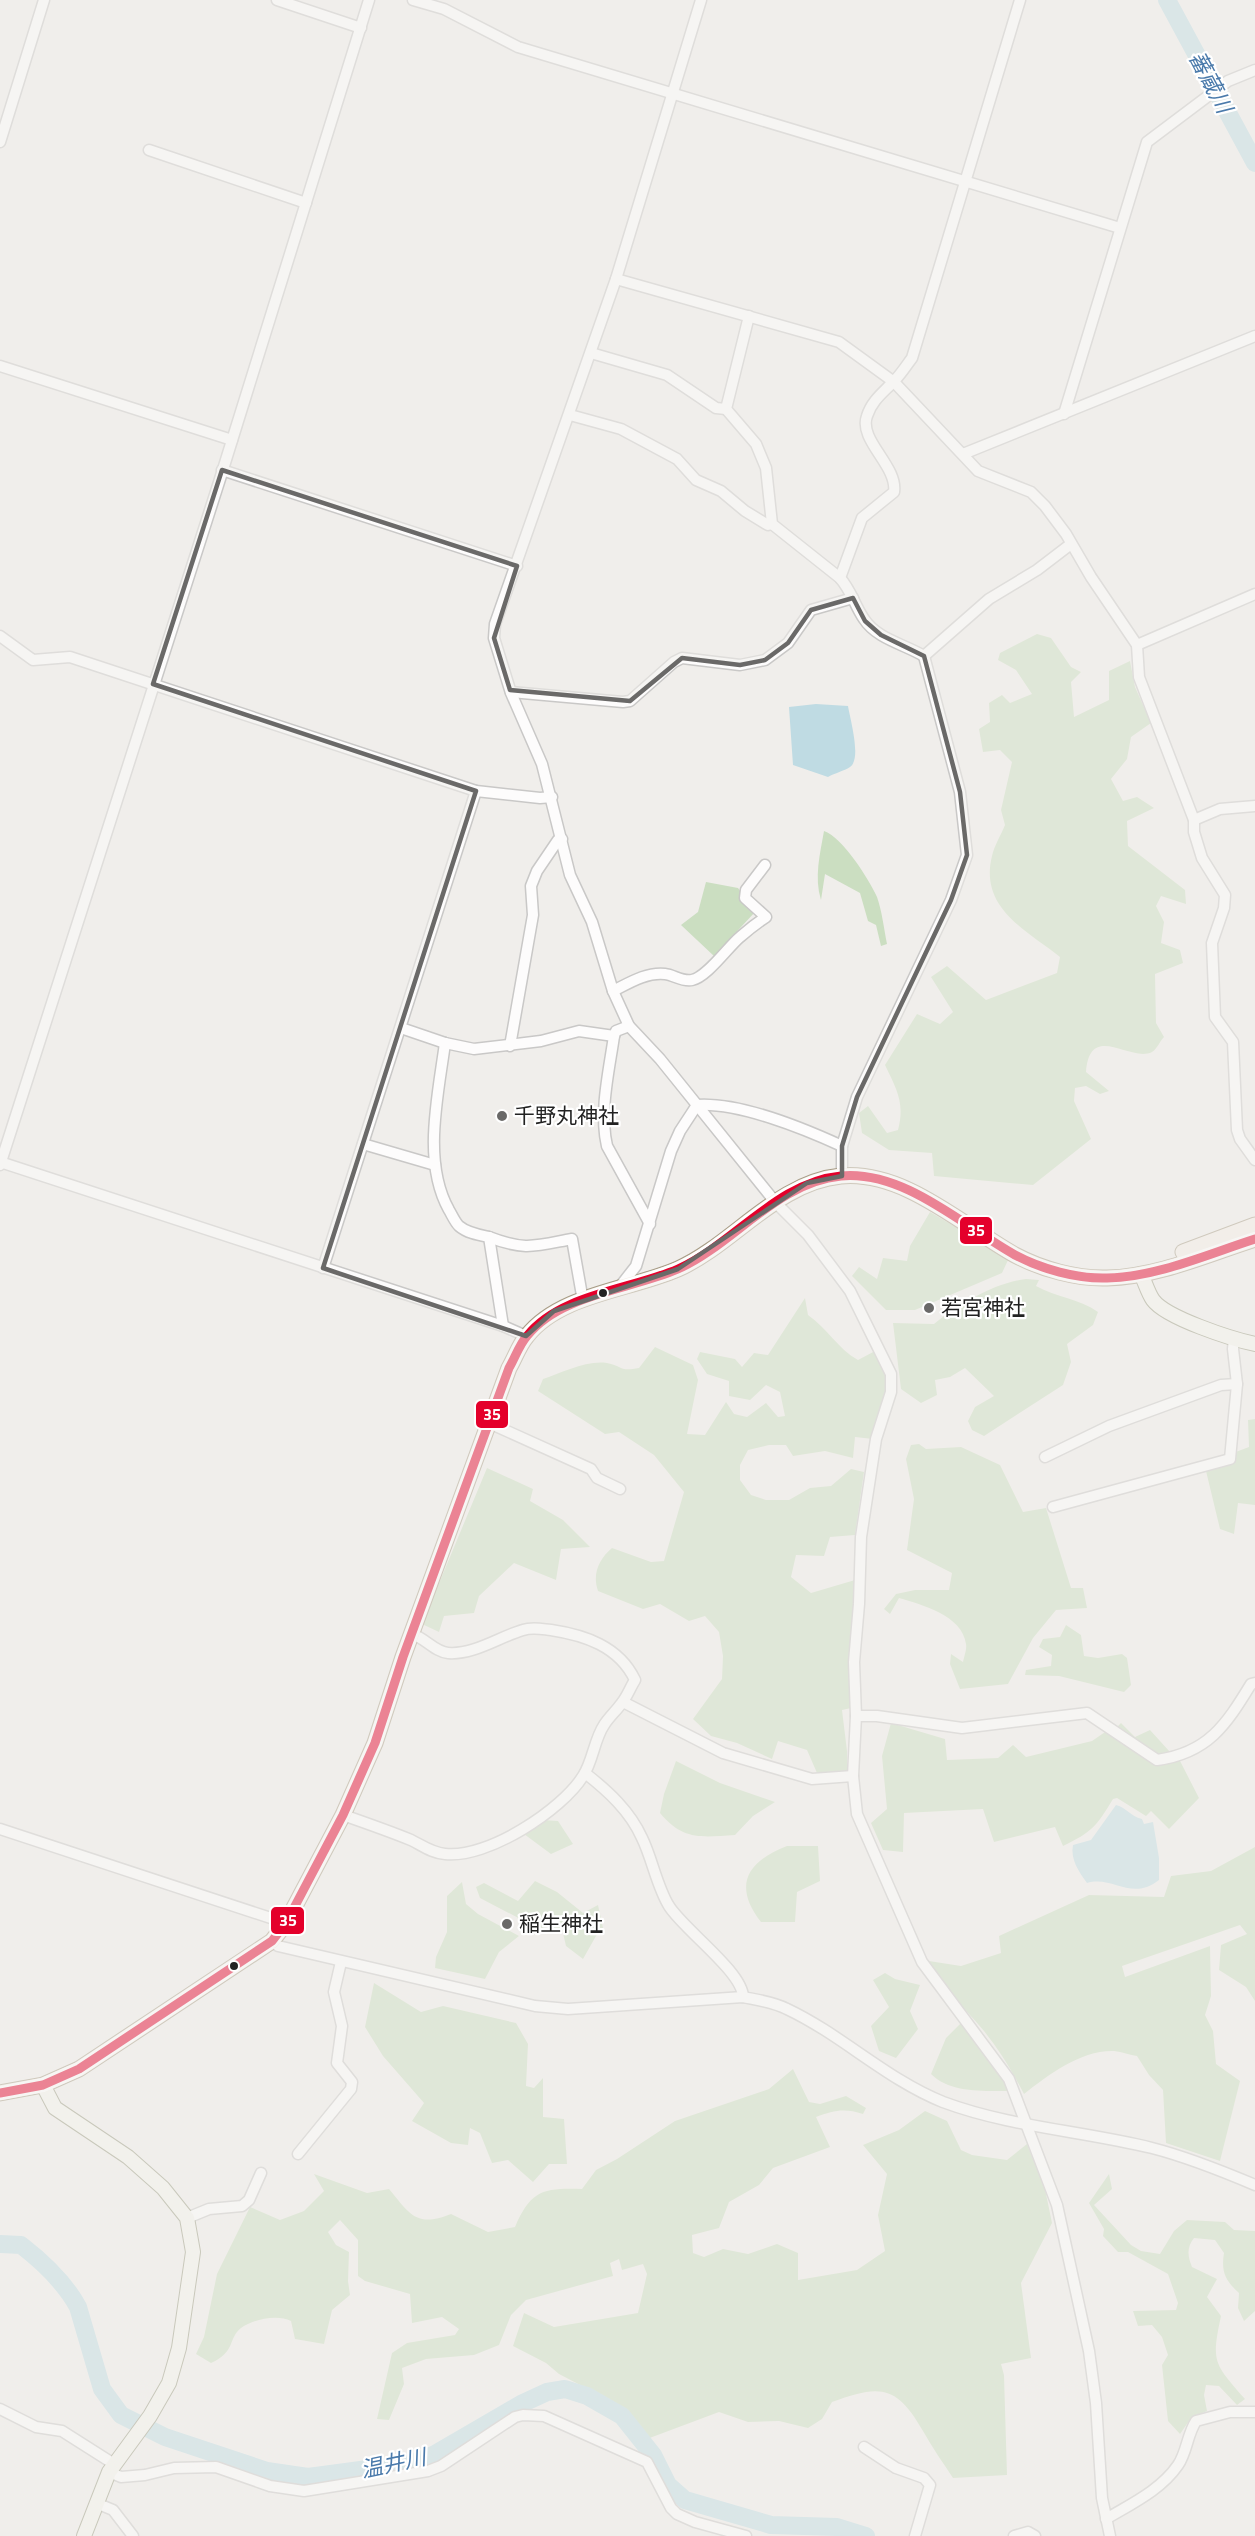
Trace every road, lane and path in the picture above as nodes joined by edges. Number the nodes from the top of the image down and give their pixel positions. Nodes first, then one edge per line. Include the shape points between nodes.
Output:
1 (44, 0) edge
2 (277, 0) edge
3 (369, 0) edge
4 (413, 0) edge
5 (701, 0) edge
6 (1020, 0) edge
7 (361, 28) junction
8 (1255, 70) edge
9 (673, 95) junction
10 (0, 142) edge
11 (149, 150) dead end
12 (966, 183) junction
13 (306, 203) junction
14 (1120, 228) junction
15 (616, 279) junction
16 (749, 316) junction
17 (1255, 336) edge
18 (591, 353) junction
19 (0, 366) edge
20 (894, 382) junction
21 (726, 409) junction
22 (1064, 414) junction
23 (570, 415) junction
24 (232, 440) junction
25 (963, 454) junction
26 (222, 470) junction
27 (772, 524) junction
28 (1071, 544) junction
29 (517, 566) junction
30 (840, 578) junction
31 (1255, 594) edge
32 (853, 598) junction
33 (0, 636) edge
34 (1137, 645) junction
35 (924, 656) junction
36 (153, 684) junction
37 (511, 692) junction
38 (476, 791) junction
39 (552, 797) junction
40 (1255, 806) edge
41 (1194, 820) junction
42 (562, 839) junction
43 (765, 865) dead end
44 (612, 991) junction
45 (629, 1026) junction
46 (401, 1028) junction
47 (614, 1036) junction
48 (445, 1043) junction
49 (510, 1046) junction
50 (697, 1105) junction
51 (363, 1144) junction
52 (842, 1146) junction
53 (1255, 1160) edge
54 (0, 1163) edge
55 (435, 1165) junction
56 (842, 1176) junction
57 (776, 1203) junction
58 (650, 1224) junction
59 (1255, 1225) edge
60 (489, 1237) junction
61 (1255, 1239) edge
62 (323, 1268) junction
63 (1141, 1274) junction
64 (618, 1290) junction
65 (583, 1301) junction
66 (502, 1326) junction
67 (526, 1336) junction
68 (1234, 1338) junction
69 (1255, 1344) edge
70 (1237, 1384) junction
71 (489, 1423) junction
72 (1045, 1457) dead end
73 (620, 1489) dead end
74 (1053, 1507) dead end
75 (412, 1634) junction
76 (1255, 1683) edge
77 (623, 1702) junction
78 (856, 1716) junction
79 (585, 1773) junction
80 (853, 1776) junction
81 (343, 1815) junction
82 (0, 1829) edge
83 (286, 1923) junction
84 (272, 1941) junction
85 (341, 1962) junction
86 (743, 1997) junction
87 (43, 2085) junction
88 (0, 2093) edge
89 (1027, 2124) junction
90 (298, 2154) dead end
91 (261, 2173) dead end
92 (1255, 2185) edge
93 (187, 2218) junction
94 (0, 2409) edge
95 (1255, 2412) edge
96 (864, 2447) dead end
97 (112, 2468) junction
98 (96, 2503) junction
99 (1106, 2518) junction
100 (84, 2536) edge
101 (133, 2536) edge
102 (746, 2536) edge
103 (915, 2536) edge
104 (1014, 2536) edge
105 (1035, 2536) edge
106 (1110, 2536) edge

1 - 10 street
2 - 7 street
3 - 7 street
4 - 9 street via 444,9 518,47
5 - 9 street
6 - 12 street
7 - 13 street
8 - 14 street via 1228,81 1147,142
9 - 12 street
9 - 15 street
11 - 13 street
12 - 14 street
12 - 20 street via 912,358
13 - 24 street
14 - 22 street
15 - 16 street
15 - 18 street
16 - 20 street via 839,342
16 - 21 street
17 - 22 street
18 - 21 street via 667,375 716,408
18 - 23 street
19 - 24 street
20 - 25 street
20 - 30 street via 882,391 866,425 896,481 894,492 862,518
21 - 27 street via 756,444 766,468
22 - 25 street
23 - 27 street via 621,429 677,459 696,480 721,491 745,512
23 - 29 street
24 - 26 street
25 - 28 street via 978,471 1031,492
26 - 29 street
26 - 36 street
27 - 30 street
28 - 34 street
28 - 35 street via 989,599
29 - 37 street via 495,624 494,638
30 - 32 street
31 - 34 street
32 - 35 street via 865,621 881,635
32 - 37 street via 811,610 788,643 765,660 740,665 682,658 630,701
33 - 36 street via 33,660 70,657
34 - 41 street via 1139,677
35 - 52 street via 960,792 967,855 951,900 857,1097
36 - 38 street
36 - 54 street
37 - 39 street
38 - 39 street
38 - 46 street
39 - 42 street
40 - 41 street via 1220,809
41 - 53 street via 1202,858 1225,895 1212,943 1215,1017 1233,1042 1237,1130
42 - 44 street via 570,875 592,922
42 - 49 street via 531,886 533,915
43 - 44 street via 746,890 745,898 766,917 711,967 694,980 652,975
44 - 45 street
45 - 47 street via 616,1031
45 - 50 street
46 - 48 street
46 - 51 street
47 - 49 street via 579,1031
47 - 58 street via 605,1137
48 - 49 street via 474,1049
48 - 55 street via 436,1112
50 - 52 street via 714,1104 798,1126
50 - 57 street
50 - 58 street via 671,1151
51 - 55 street
51 - 62 street
52 - 56 street
54 - 62 street
55 - 60 street via 440,1194 458,1225
56 - 57 main road via 807,1183
56 - 63 main road via 901,1185 1017,1256 1048,1268 1106,1278
57 - 64 main road via 678,1269
57 - 78 street via 808,1235 850,1291 891,1374 891,1392 876,1439 861,1537 854,1662
58 - 64 street via 636,1266
59 - 63 main road via 1165,1259
60 - 65 street via 526,1247 572,1239
60 - 66 street
61 - 63 main road
62 - 66 street
63 - 68 street via 1153,1300 1163,1310
64 - 65 main road
65 - 67 main road via 554,1311
66 - 67 street
67 - 71 main road via 509,1368
68 - 69 street
68 - 70 street
70 - 72 street via 1221,1385 1109,1426
70 - 74 street via 1230,1459
71 - 73 street via 591,1469 597,1478
71 - 75 main road
75 - 77 street via 447,1653 474,1649 526,1629 592,1640 612,1651 632,1673 634,1680
75 - 81 main road via 375,1743
76 - 78 street via 1216,1735 1195,1749 1157,1760 1087,1713 962,1728
77 - 79 street via 603,1725
77 - 80 street via 723,1753 812,1779
78 - 80 street
79 - 81 street via 559,1804 518,1833 458,1855 434,1852
79 - 86 street via 611,1794 642,1836 668,1906 728,1969
80 - 89 street via 857,1814 910,1939 937,1984 1009,2079
81 - 83 main road
82 - 83 street
83 - 84 main road
84 - 85 street via 278,1946
84 - 87 main road via 80,2069
85 - 86 street via 535,2006 568,2009
85 - 90 street via 334,1992 342,2026 337,2063 352,2082 351,2089
86 - 89 street via 785,2007 896,2079 942,2101
87 - 88 main road
87 - 93 street via 55,2108 128,2157 163,2188
89 - 92 street via 1153,2148
89 - 99 street via 1057,2205 1089,2351
91 - 93 street via 249,2200 242,2206 209,2209
93 - 97 street via 193,2252 179,2348 169,2383
94 - 97 street via 36,2427 62,2431
95 - 99 street via 1230,2412 1196,2421 1178,2465 1151,2492
96 - 103 street via 896,2468 924,2478 930,2485
97 - 98 street
97 - 102 street via 121,2477 174,2468 216,2467 270,2486 304,2491 429,2471 515,2417 544,2416 646,2463 671,2508 685,2519
98 - 100 street
98 - 101 street via 113,2510
99 - 106 street
104 - 105 street via 1028,2532

